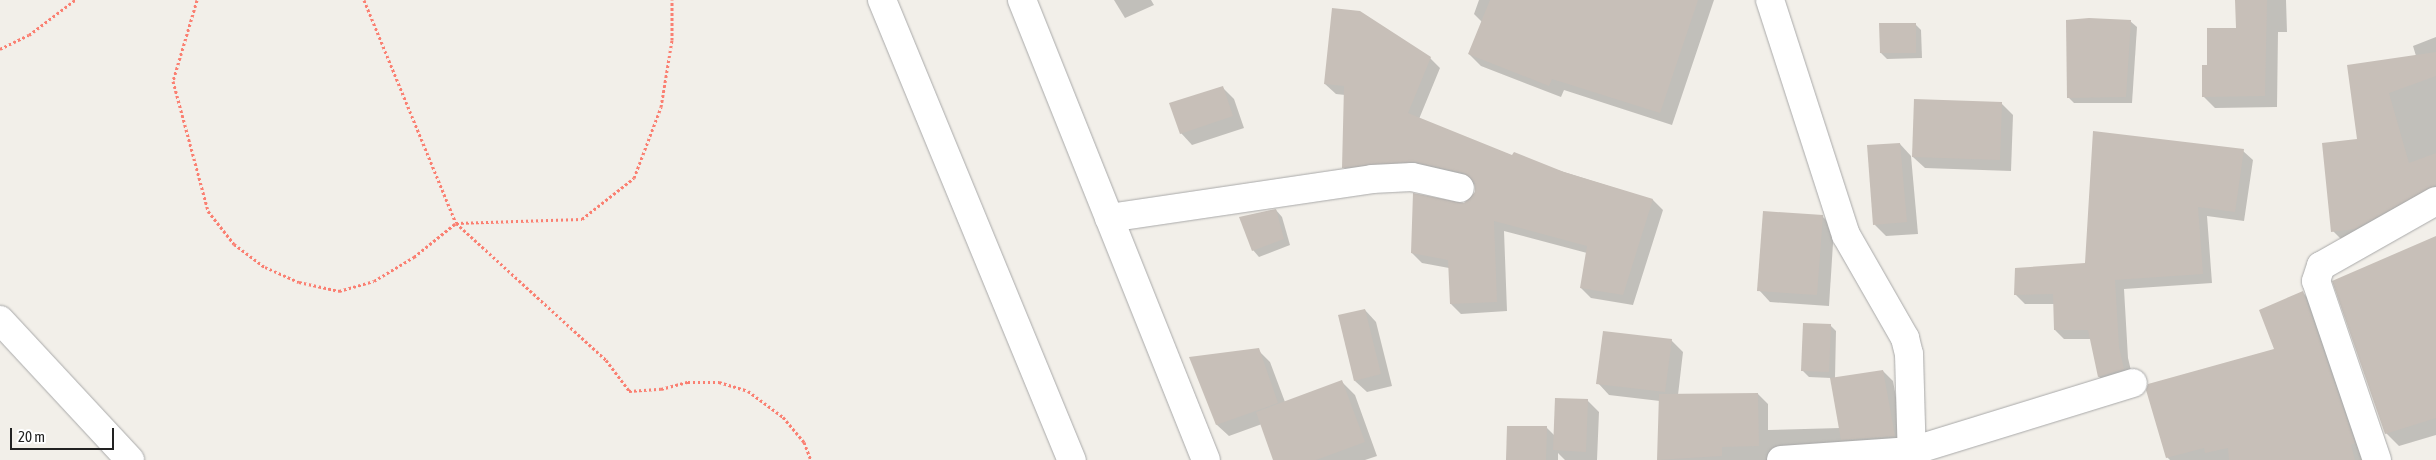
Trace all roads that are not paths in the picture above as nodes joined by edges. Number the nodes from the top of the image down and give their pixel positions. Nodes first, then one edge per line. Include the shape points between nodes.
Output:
1 (882, 0) edge
2 (1022, 0) edge
3 (1770, 0) edge
4 (1460, 188) dead end
5 (2436, 201) edge
6 (1109, 218) junction
7 (0, 320) edge
8 (2133, 383) dead end
9 (1912, 455) edge
10 (130, 460) edge
11 (1072, 460) edge
12 (1206, 460) edge
13 (1781, 460) edge
14 (2376, 460) edge

1 - 11 street
2 - 6 street
3 - 9 street via 1846,234 1905,338 1909,354
4 - 6 street via 1412,178 1372,179
5 - 14 street via 2321,266 2316,281
6 - 12 street
7 - 10 street
8 - 9 street
9 - 13 street

